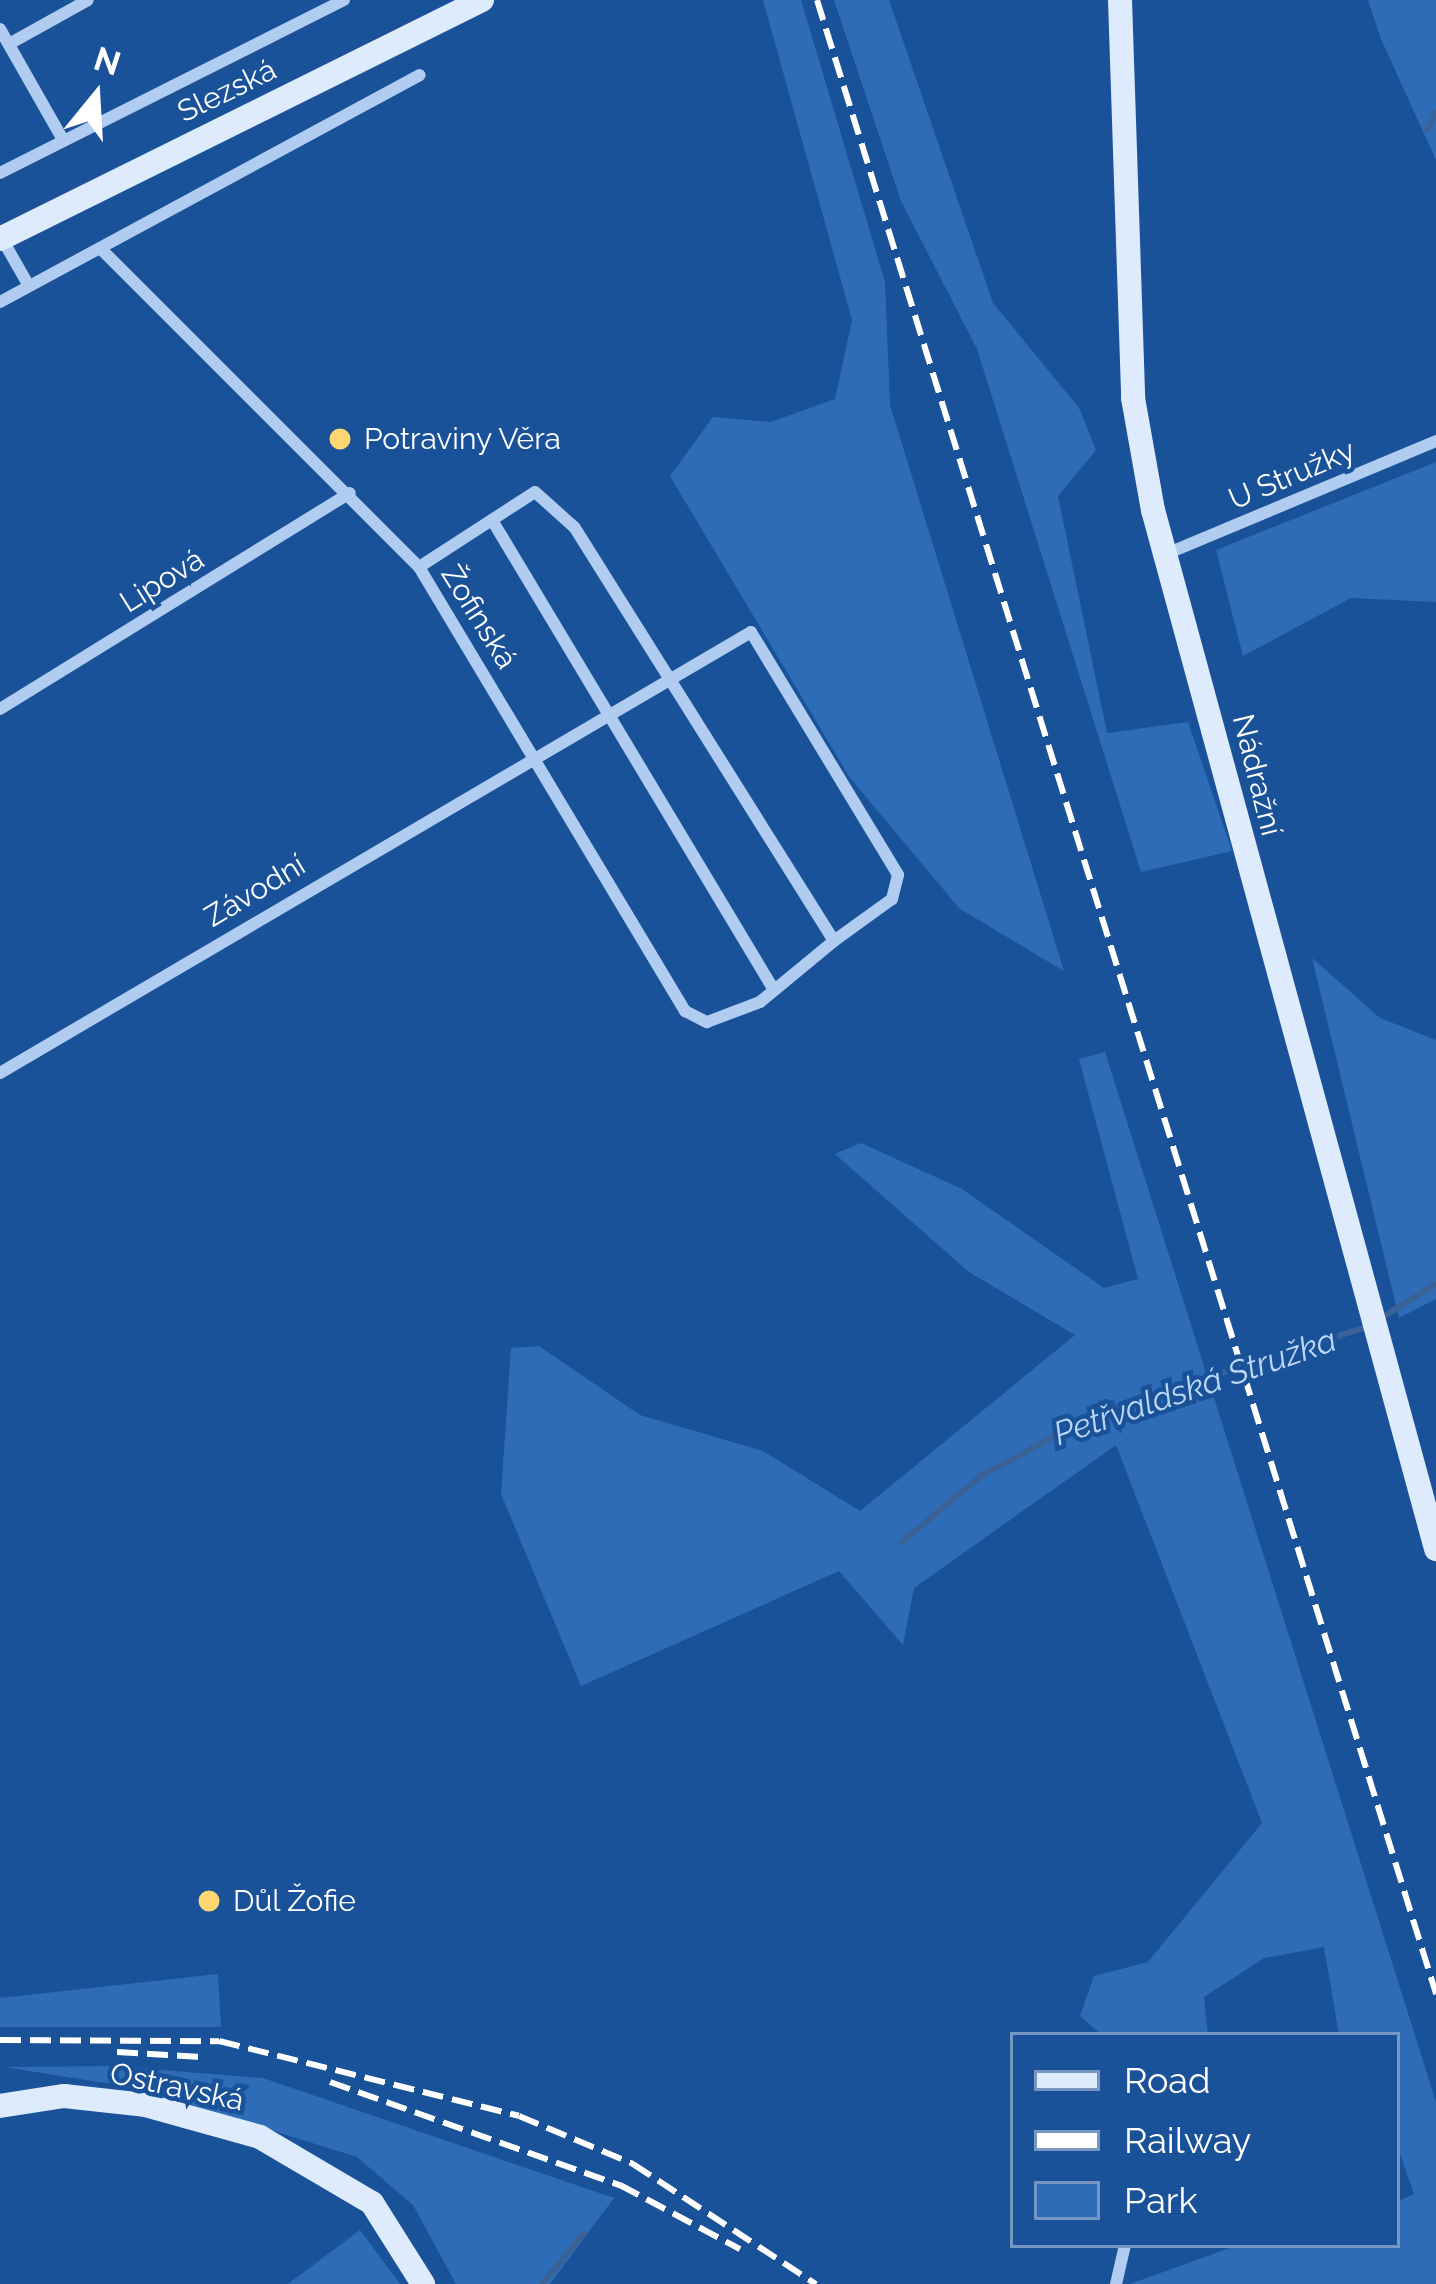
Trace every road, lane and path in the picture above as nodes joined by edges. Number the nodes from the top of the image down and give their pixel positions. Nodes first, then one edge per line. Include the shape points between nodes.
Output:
1 (88, 0) edge
2 (304, 0) edge
3 (344, 0) edge
4 (482, 0) edge
5 (1120, 0) edge
6 (313, 15) junction
7 (0, 29) edge
8 (9, 44) junction
9 (419, 75) dead end
10 (63, 140) junction
11 (0, 173) edge
12 (0, 238) edge
13 (101, 249) junction
14 (29, 286) junction
15 (0, 302) edge
16 (1436, 441) edge
17 (350, 493) junction
18 (493, 520) junction
19 (1166, 554) junction
20 (419, 567) junction
21 (667, 683) junction
22 (0, 709) edge
23 (607, 715) junction
24 (535, 753) junction
25 (834, 941) junction
26 (774, 990) junction
27 (0, 1073) edge
28 (1436, 1549) edge
29 (0, 2106) edge
30 (1124, 2248) edge
31 (423, 2284) edge
32 (1116, 2284) edge

1 - 8 street
2 - 6 street
3 - 6 street, Slezská
4 - 12 street, Slezská
5 - 19 street, Nádražní via 1133,398
6 - 10 street, Slezská
7 - 8 street
8 - 10 street
9 - 13 street
10 - 11 street, Slezská
12 - 14 street
13 - 14 street
13 - 17 street, Žofinská
14 - 15 street
16 - 19 street, U Stružky
17 - 20 street, Žofinská
17 - 22 street, Lipová
18 - 20 street
18 - 21 street via 535,492 574,527
18 - 23 street
19 - 28 street, Nádražní
20 - 24 street, Žofinská
21 - 23 street, Závodní
21 - 25 street
21 - 25 street, Závodní via 751,632 898,874 892,899
23 - 24 street, Závodní
23 - 26 street
24 - 26 street, Žofinská via 685,1011 707,1022
24 - 27 street, Závodní
25 - 26 street
29 - 31 street, Ostravská via 64,2096 145,2105 260,2137 372,2204
30 - 32 street

